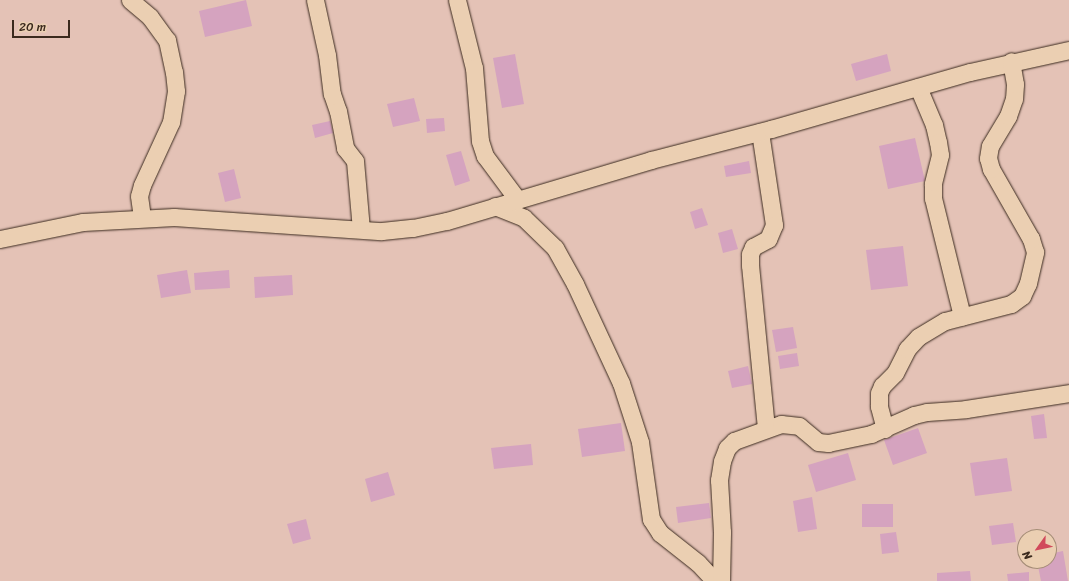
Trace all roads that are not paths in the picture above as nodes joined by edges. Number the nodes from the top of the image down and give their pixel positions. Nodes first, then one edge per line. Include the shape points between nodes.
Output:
1 (130, 0) edge
2 (315, 0) edge
3 (457, 0) edge
4 (1069, 50) edge
5 (1011, 61) junction
6 (918, 87) junction
7 (760, 132) junction
8 (517, 199) junction
9 (495, 206) junction
10 (142, 218) junction
11 (361, 229) junction
12 (0, 239) edge
13 (962, 316) junction
14 (1069, 393) edge
15 (766, 428) junction
16 (885, 429) junction
17 (715, 581) edge
18 (721, 581) edge

1 - 10 street via 150,18 167,40 176,91 170,122 139,196
2 - 11 street via 332,94 345,148 355,162
3 - 8 street via 474,68 480,142 485,156
4 - 5 street
5 - 6 street
5 - 13 street via 1015,84 1014,99 1008,116 990,146 988,158 991,169 1032,239 1035,252 1033,266 1022,296 1011,304 996,310
6 - 7 street
6 - 13 street via 934,125 938,142 940,155 933,184 934,198
7 - 8 street
7 - 15 street via 774,225 768,239 753,247 750,265
8 - 9 street
9 - 11 street via 413,228 382,231
9 - 17 street via 524,218 555,248 579,291 621,383 640,442 651,519 660,533 698,563
10 - 11 street via 192,217
10 - 12 street via 62,225
13 - 16 street via 945,321 918,337 907,349 895,373 882,386 879,393 879,406
14 - 16 street via 966,409 927,412 914,415
15 - 16 street via 781,424 799,426 818,442 828,443
15 - 18 street via 734,441 727,448 722,461 719,480

